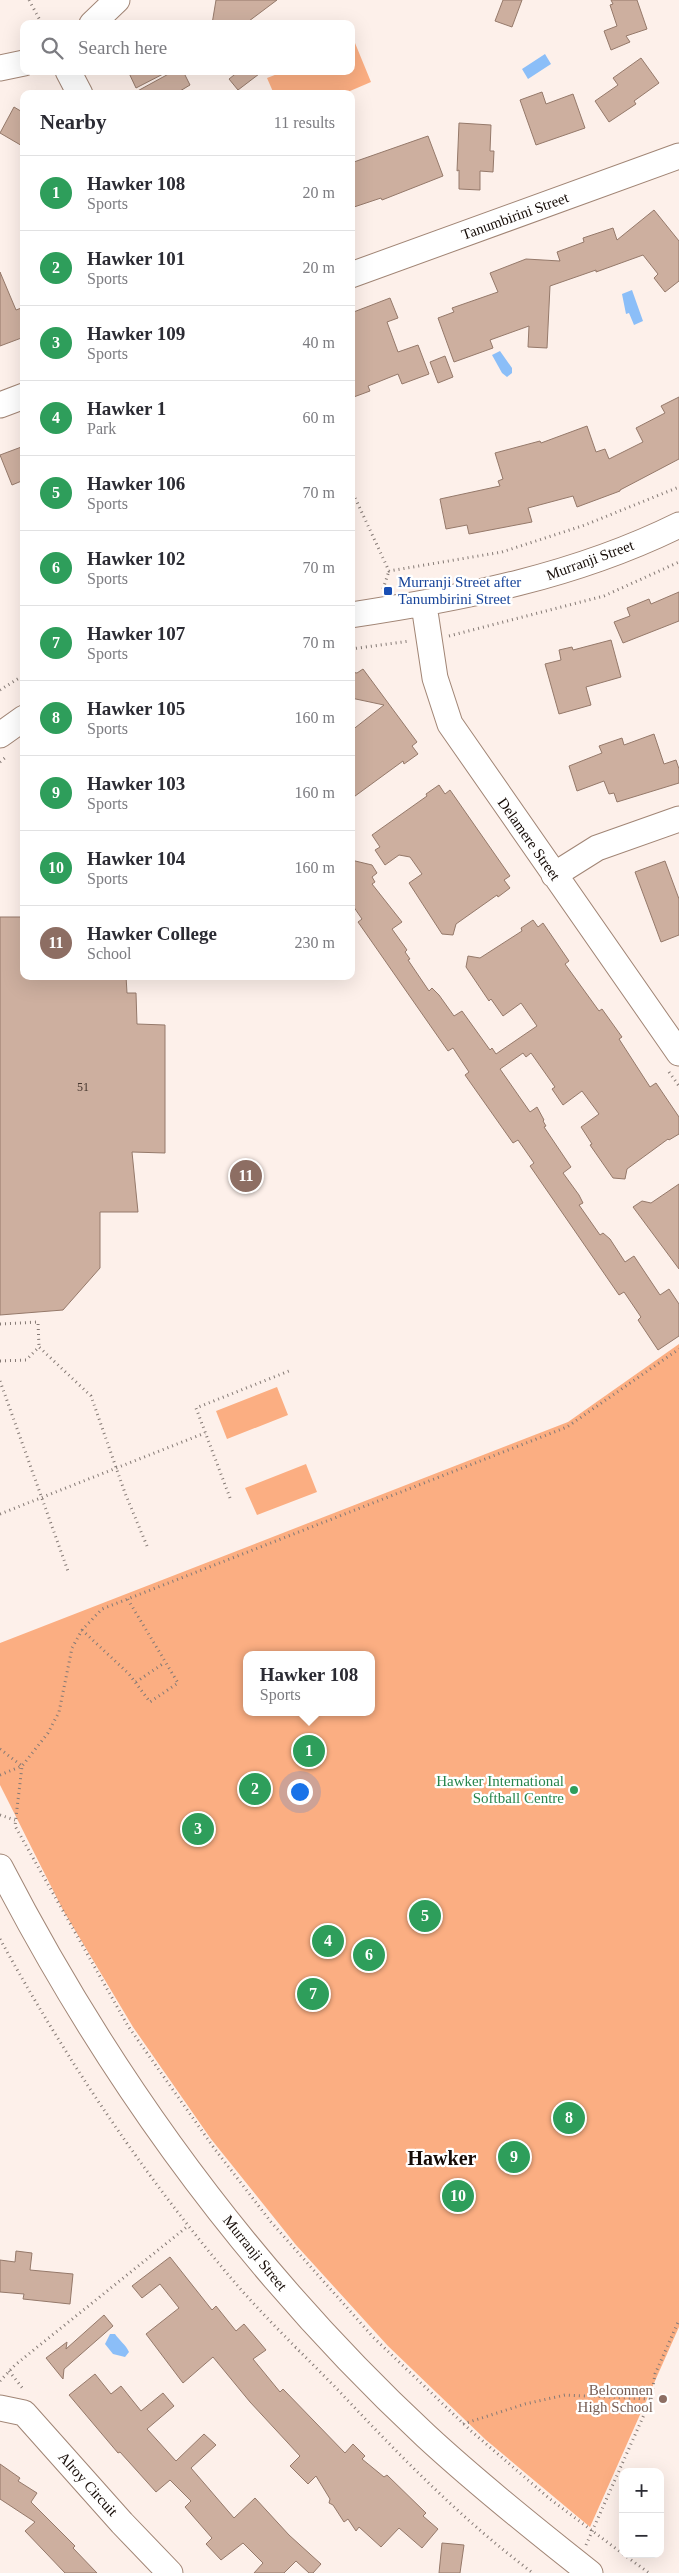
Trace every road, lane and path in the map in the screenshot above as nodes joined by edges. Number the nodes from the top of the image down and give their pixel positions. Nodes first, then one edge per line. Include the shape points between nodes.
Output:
1 (29, 0) edge
2 (117, 0) edge
3 (40, 20) edge
4 (96, 20) edge
5 (20, 64) edge
6 (0, 68) edge
7 (70, 75) edge
8 (78, 90) edge
9 (679, 156) edge
10 (355, 275) edge
11 (20, 398) edge
12 (0, 405) edge
13 (679, 487) edge
14 (355, 498) edge
15 (679, 524) edge
16 (679, 562) edge
17 (424, 605) junction
18 (355, 614) edge
19 (429, 639) junction
20 (355, 649) edge
21 (20, 678) edge
22 (0, 690) edge
23 (20, 721) edge
24 (0, 735) edge
25 (679, 819) edge
26 (554, 875) junction
27 (679, 1053) edge
28 (0, 1324) edge
29 (39, 1347) junction
30 (679, 1349) edge
31 (0, 1361) edge
32 (289, 1370) dead end
33 (0, 1382) edge
34 (205, 1433) junction
35 (117, 1468) junction
36 (43, 1497) junction
37 (230, 1498) dead end
38 (0, 1514) edge
39 (147, 1546) dead end
40 (69, 1574) dead end
41 (127, 1598) junction
42 (82, 1630) junction
43 (164, 1663) junction
44 (136, 1682) junction
45 (0, 1749) edge
46 (22, 1766) junction
47 (0, 1775) edge
48 (0, 1815) edge
49 (15, 1820) junction
50 (0, 1867) edge
51 (0, 1939) edge
52 (188, 2226) junction
53 (679, 2320) edge
54 (0, 2380) edge
55 (652, 2400) junction
56 (0, 2408) edge
57 (463, 2424) junction
58 (593, 2533) junction
59 (619, 2551) edge
60 (628, 2558) edge
61 (170, 2573) edge
62 (534, 2573) edge
63 (590, 2573) edge
64 (649, 2573) edge

1 - 3 path
2 - 4 street
5 - 6 street
7 - 8 street
9 - 10 street, Tanumbirini Street
11 - 12 street
13 - 14 path via 586,525 502,552 389,571
15 - 17 street, Murranji Street via 626,548 548,576
16 - 19 path via 604,596
17 - 18 street, Murranji Street
17 - 19 street, Delamere Street
19 - 20 path
19 - 26 street, Delamere Street via 435,678 450,724
21 - 22 path
23 - 24 street
25 - 26 street via 597,848
26 - 27 street, Delamere Street
28 - 29 path via 38,1322
29 - 31 path via 26,1360
29 - 35 path via 91,1396
30 - 41 path via 567,1427
32 - 34 path via 196,1408
33 - 36 path
34 - 35 path
34 - 37 path
35 - 36 path
35 - 39 path
36 - 38 path
36 - 40 path
41 - 42 path via 102,1609
41 - 43 path
42 - 44 path
42 - 46 path via 72,1648 59,1712 48,1733
43 - 44 path
43 - 44 path via 178,1683 150,1702
45 - 46 path
46 - 47 path
46 - 49 path
48 - 49 path
49 - 57 path via 15,1826 128,2026 214,2148 271,2222 373,2337
50 - 63 street, Murranji Street via 61,1979 131,2090 248,2247 360,2371 426,2436 524,2522
51 - 52 path via 99,2105
52 - 54 path via 14,2365
52 - 62 path via 233,2280 410,2466
53 - 55 path via 655,2374
55 - 57 path via 565,2395
55 - 58 path
56 - 61 street, Alroy Circuit via 24,2413
57 - 58 path
58 - 59 path
60 - 64 path

